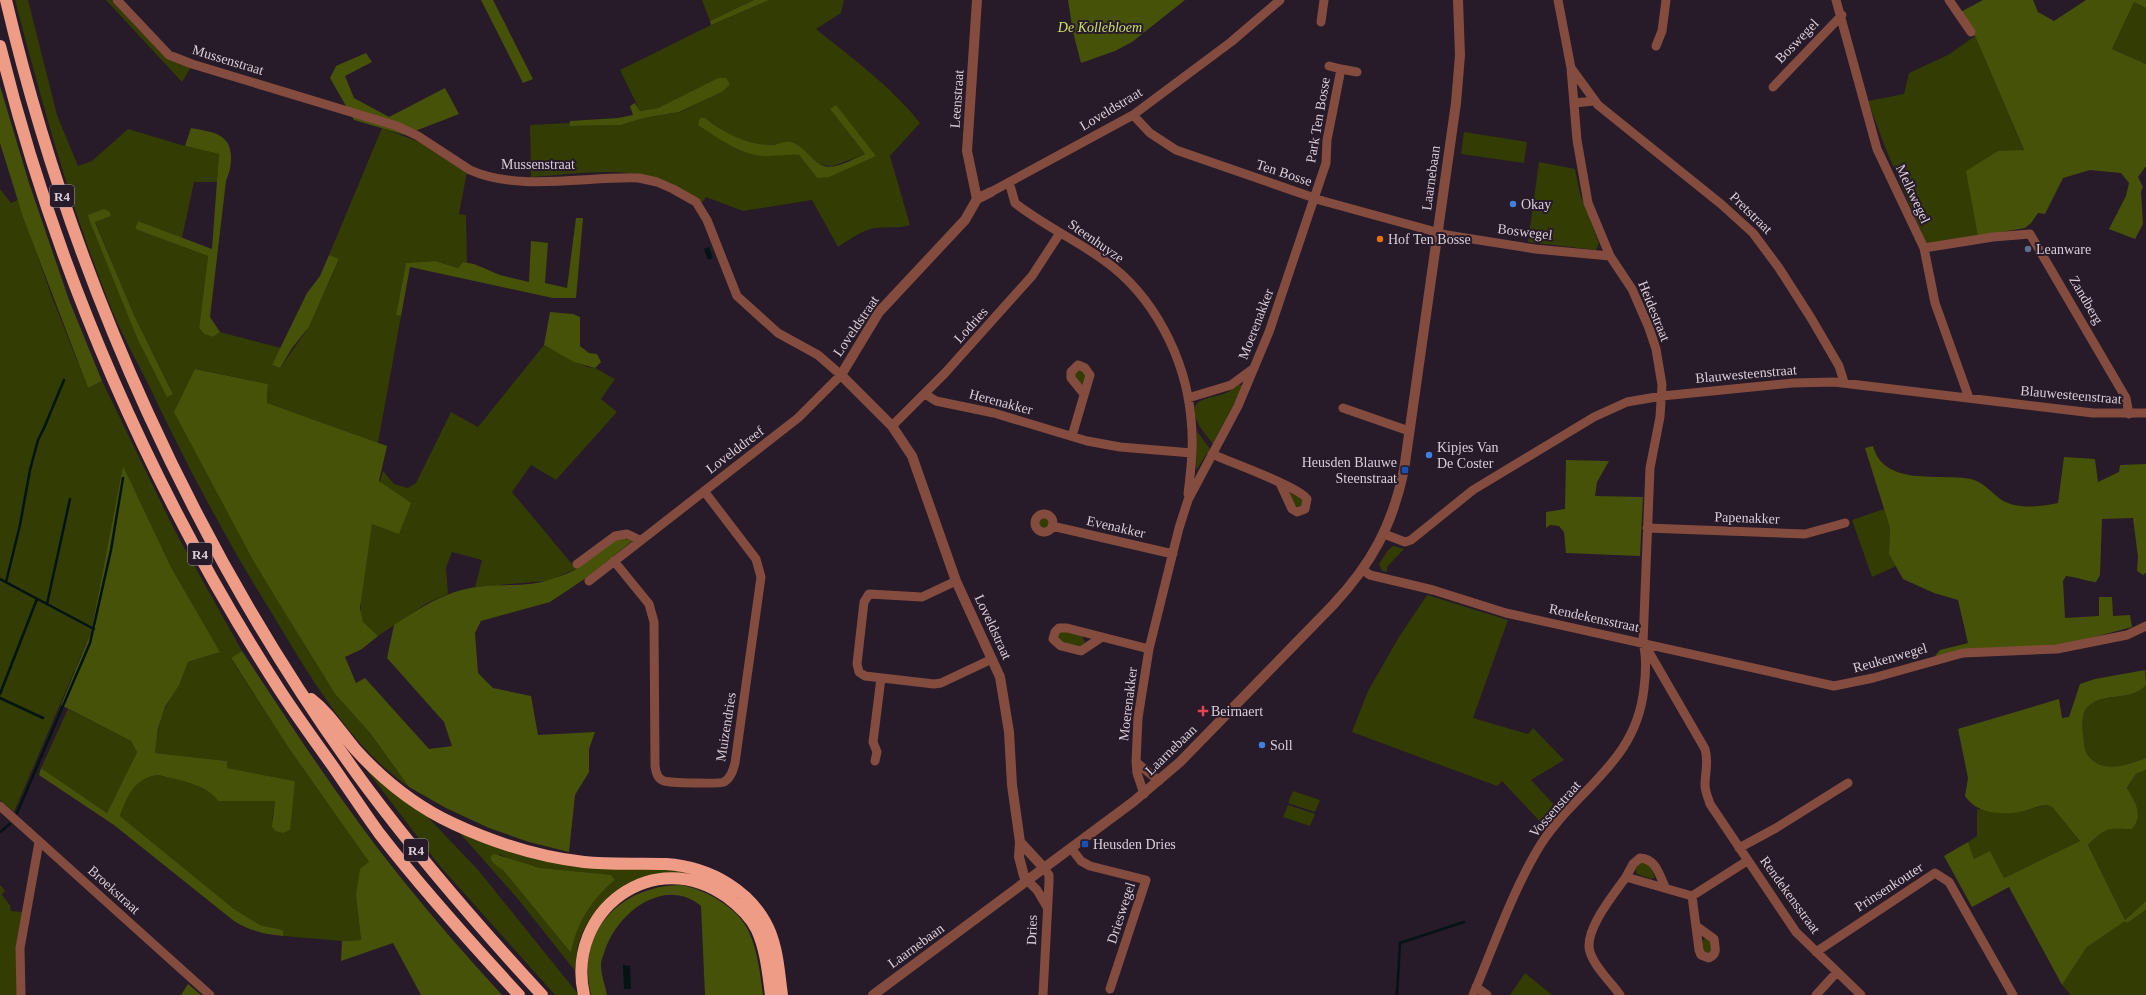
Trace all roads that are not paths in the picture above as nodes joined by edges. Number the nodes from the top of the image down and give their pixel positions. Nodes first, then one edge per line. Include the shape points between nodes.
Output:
1 (6, 0) edge
2 (116, 0) edge
3 (977, 0) edge
4 (1280, 0) edge
5 (1324, 0) edge
6 (1458, 0) edge
7 (1558, 0) edge
8 (1666, 0) edge
9 (1836, 0) edge
10 (1949, 0) edge
11 (1842, 15) junction
12 (1320, 22) dead end
13 (1971, 32) dead end
14 (0, 46) edge
15 (1656, 46) dead end
16 (1329, 66) dead end
17 (1571, 68) junction
18 (1341, 69) junction
19 (1357, 72) dead end
20 (1773, 87) dead end
21 (1594, 101) junction
22 (1574, 103) junction
23 (1133, 115) junction
24 (1009, 182) junction
25 (991, 192) joint
26 (1314, 197) junction
27 (977, 199) junction
28 (1438, 232) junction
29 (1060, 233) junction
30 (1924, 248) junction
31 (1610, 256) junction
32 (1255, 367) junction
33 (841, 375) junction
34 (1844, 382) junction
35 (925, 394) junction
36 (1084, 394) dead end
37 (1662, 396) junction
38 (1188, 398) junction
39 (1969, 398) junction
40 (1343, 408) dead end
41 (2146, 413) edge
42 (2129, 414) junction
43 (892, 426) junction
44 (1409, 431) junction
45 (1072, 436) junction
46 (1192, 453) junction
47 (1212, 454) junction
48 (1280, 483) dead end
49 (704, 491) junction
50 (1188, 500) junction
51 (1845, 523) dead end
52 (1052, 526) dead end
53 (1647, 528) junction
54 (1387, 535) junction
55 (640, 540) junction
56 (1173, 554) junction
57 (614, 561) junction
58 (578, 564) dead end
59 (1363, 570) junction
60 (590, 581) dead end
61 (956, 581) junction
62 (2146, 626) edge
63 (1102, 638) junction
64 (1643, 643) junction
65 (1149, 649) junction
66 (992, 659) junction
67 (881, 678) junction
68 (304, 694) junction
69 (876, 761) dead end
70 (1136, 762) junction
71 (1159, 781) junction
72 (1848, 783) dead end
73 (1144, 794) junction
74 (0, 806) edge
75 (39, 842) junction
76 (1020, 842) junction
77 (1070, 848) junction
78 (1740, 848) junction
79 (1747, 861) junction
80 (1044, 868) junction
81 (1626, 877) junction
82 (1027, 880) junction
83 (1665, 887) junction
84 (1692, 896) junction
85 (1047, 907) junction
86 (1696, 926) dead end
87 (1816, 952) junction
88 (1837, 972) junction
89 (1110, 989) dead end
90 (1475, 991) edge
91 (21, 995) edge
92 (210, 995) edge
93 (519, 995) edge
94 (542, 995) edge
95 (584, 995) edge
96 (771, 995) edge
97 (782, 995) edge
98 (873, 995) edge
99 (1043, 995) edge
100 (1488, 995) edge
101 (1620, 995) edge
102 (1816, 995) edge
103 (1860, 995) edge
104 (2013, 995) edge

1 - 68 highway, R4 via 53,171 106,316 192,504 259,625
2 - 33 street, Mussenstraat via 169,55 397,126 479,174 498,179 530,181 639,178 657,182 690,197 700,207 707,220 734,288 743,302 786,338 818,355
3 - 27 street, Leenstraat via 967,151
4 - 23 street, Loveldstraat via 1231,42
5 - 12 street
6 - 28 street, Laarnebaan via 1460,55 1456,103
7 - 17 street, Heidestraat
8 - 15 street via 1662,31
9 - 11 street, Melkwegel
10 - 13 street
11 - 20 street, Boswegel
11 - 30 street, Melkwegel via 1877,149
14 - 93 highway, R4 via 43,194 73,279 141,441 213,579 279,688 379,832 426,890
16 - 18 street, Park Ten Bosse
17 - 21 street, Pretstraat
17 - 22 street, Heidestraat
18 - 19 street, Park Ten Bosse
18 - 26 street, Park Ten Bosse via 1327,140 1326,163
21 - 22 street
21 - 34 street, Pretstraat via 1753,233 1815,324 1839,366
22 - 31 street, Heidestraat via 1585,190
23 - 24 street, Loveldstraat
23 - 26 street, Ten Bosse via 1150,132 1176,150
24 - 25 street, Loveldstraat
24 - 29 street, Steenhuyze via 1015,203
25 - 27 street, Loveldstraat
26 - 28 street, Ten Bosse
26 - 32 street, Moerenakker via 1280,304
27 - 33 street, Loveldstraat via 965,220 879,312
28 - 31 street, Boswegel via 1535,249
28 - 44 street, Laarnebaan
29 - 35 street, Lodries via 1032,276
29 - 38 street, Steenhuyze via 1106,262 1144,301 1169,339 1180,364
30 - 39 street, Melkwegel via 1935,303
30 - 42 street, Zandberg via 1992,236 2030,234 2126,398
31 - 37 street, Heidestraat via 1632,290 1652,333
32 - 38 street via 1231,385
32 - 47 street, Moerenakker via 1238,406
33 - 43 street, Loveldstraat
33 - 49 street, Lovelddreef via 798,418
34 - 37 street, Blauwesteenstraat via 1792,383
34 - 39 street, Blauwesteenstraat
35 - 43 street, Lodries
35 - 45 street, Herenakker via 936,401 994,413
36 - 45 street
37 - 53 street, Heidestraat via 1650,468
37 - 54 street, Blauwesteenstraat via 1627,402 1594,417 1473,490 1411,540 1405,542
38 - 46 street, Steenhuyze
39 - 42 street, Blauwesteenstraat via 2093,413
40 - 44 street
41 - 42 street, Blauwesteenstraat
43 - 61 street, Loveldstraat via 912,456
44 - 54 street, Laarnebaan via 1399,494
45 - 46 street, Herenakker via 1120,447
46 - 50 street, Steenhuyze
47 - 48 street
47 - 50 street, Moerenakker
49 - 55 street, Lovelddreef
49 - 57 street, Muizendries via 756,559 761,577 735,763 731,775 724,782 664,781 657,776 652,612 649,604
50 - 56 street, Moerenakker
51 - 53 street, Papenakker via 1805,534
52 - 56 street, Evenakker
53 - 64 street, Heidestraat
54 - 59 street, Laarnebaan
55 - 57 street, Lovelddreef
55 - 58 street via 627,534 616,536
56 - 65 street, Moerenakker
57 - 60 street, Lovelddreef
59 - 64 street, Rendekensstraat via 1370,575 1433,590 1506,613
59 - 71 street, Laarnebaan via 1333,605
61 - 66 street, Loveldstraat
61 - 67 street via 922,597 869,594 864,602 857,664 859,672 865,676
62 - 64 street, Reukenwegel via 2127,635 2057,650 1959,654 1867,680 1834,686
63 - 63 street, Moerenakker via 1059,628 1054,632 1053,639 1061,646 1081,651
63 - 65 street, Moerenakker
64 - 78 street, Rendekensstraat via 1705,749 1708,763 1706,794
64 - 90 street, Vossenstraat via 1644,694 1632,735 1603,775 1562,817 1536,853
65 - 70 street, Moerenakker via 1138,718
66 - 67 street via 941,683
66 - 76 street, Loveldstraat via 1000,677 1004,697
67 - 69 street via 873,742 877,752
68 - 94 highway, R4 via 366,786 444,887
68 - 97 highway via 323,708 356,749 396,787 439,816 476,834 530,852 559,858 609,864 685,866 722,880 741,893 763,918 776,952
70 - 71 street, Moerenakker
70 - 73 street, Moerenakker
71 - 73 street, Laarnebaan
72 - 78 street, Rendekensstraat
73 - 77 street, Laarnebaan
74 - 75 street, Broekstraat
75 - 91 street via 20,948
75 - 92 street, Broekstraat
76 - 80 street
76 - 82 street, Loveldstraat via 1020,857
77 - 80 street, Laarnebaan
77 - 89 street, Drieswegel via 1081,861 1090,866 1146,880
78 - 79 street, Rendekensstraat
79 - 84 street
79 - 87 street, Rendekensstraat via 1793,928
80 - 82 street, Laarnebaan
80 - 85 street, Dries via 1049,875
81 - 83 street
81 - 83 street via 1633,864 1640,858 1646,858 1653,863
81 - 101 street via 1591,930 1588,941 1590,954
82 - 85 street via 1037,890
82 - 98 street, Laarnebaan
83 - 84 street
84 - 86 street
85 - 99 street, Dries
87 - 88 street, Rendekensstraat
87 - 104 street, Prinsenkouter via 1935,873 1949,882
88 - 102 street
88 - 103 street, Rendekensstraat
90 - 100 street
95 - 96 highway via 580,973 585,943 595,921 605,908 615,898 642,883 675,878 704,884 742,908 761,941

